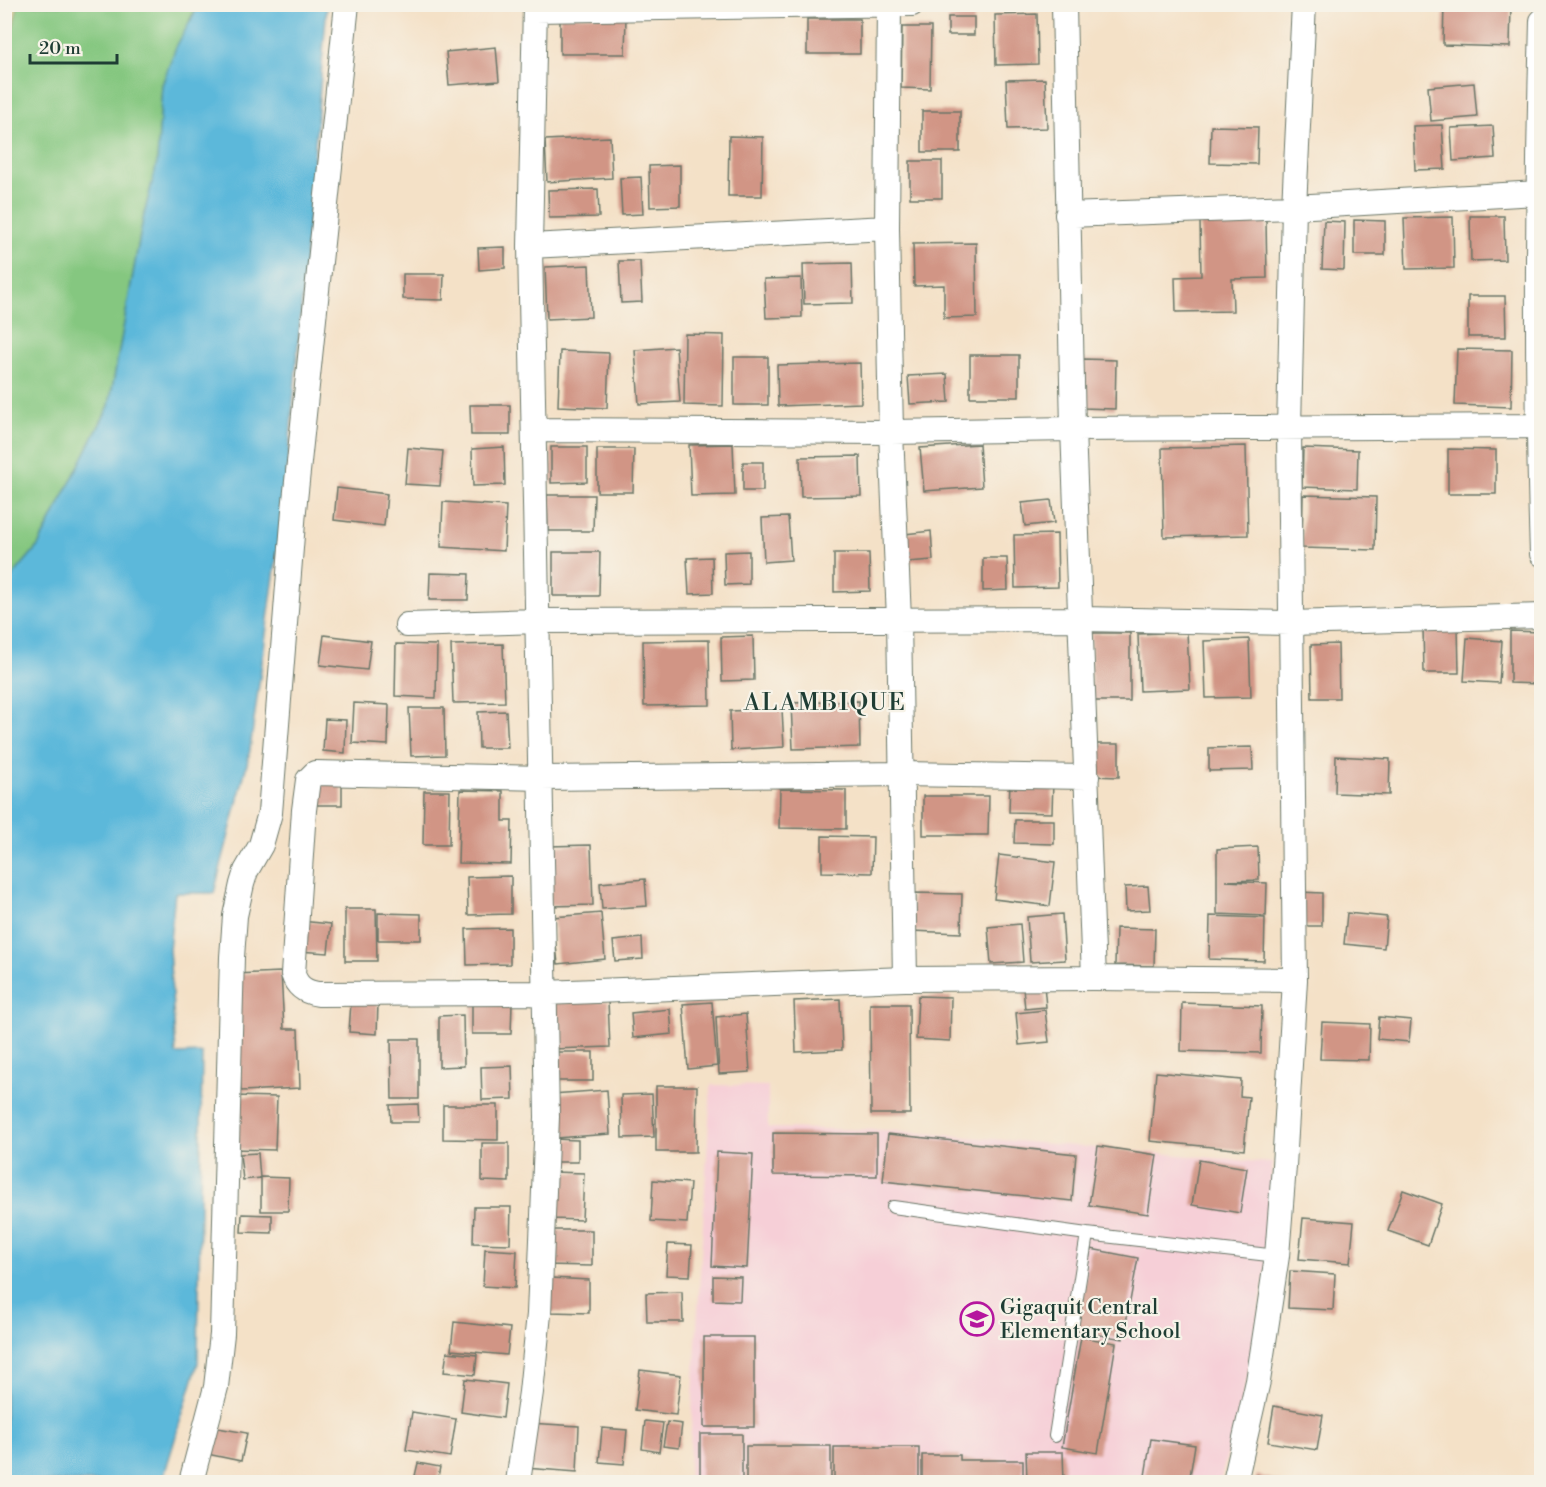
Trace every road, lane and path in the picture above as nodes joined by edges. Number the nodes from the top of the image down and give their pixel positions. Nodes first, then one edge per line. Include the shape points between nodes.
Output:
1 (347, 4) edge
2 (1064, 4) edge
3 (1304, 4) edge
4 (897, 5) edge
5 (535, 7) edge
6 (1542, 21) edge
7 (1537, 193) junction
8 (1294, 207) junction
9 (1067, 215) junction
10 (886, 228) junction
11 (530, 246) junction
12 (1538, 426) junction
13 (1288, 428) junction
14 (1073, 429) junction
15 (535, 430) junction
16 (891, 432) junction
17 (1542, 554) edge
18 (1542, 616) edge
19 (1081, 619) junction
20 (899, 620) junction
21 (538, 621) junction
22 (1290, 622) junction
23 (407, 625) dead end
24 (901, 774) junction
25 (1087, 777) junction
26 (542, 778) junction
27 (1094, 978) junction
28 (906, 979) junction
29 (1295, 980) junction
30 (544, 993) junction
31 (893, 1207) dead end
32 (1087, 1234) junction
33 (1277, 1256) junction
34 (1055, 1436) dead end
35 (191, 1482) edge
36 (518, 1482) edge
37 (1235, 1482) edge

1 - 35 street via 294,510 270,813 261,845 246,871 232,957 222,1334 216,1387
2 - 9 street
3 - 8 street
4 - 5 street
4 - 10 street
5 - 11 street
6 - 7 street
7 - 8 street
7 - 12 street
8 - 9 street
8 - 13 street
9 - 14 street
10 - 11 street
10 - 16 street
11 - 15 street
12 - 13 street
12 - 17 street
13 - 14 street
13 - 22 street
14 - 16 street
14 - 19 street
15 - 16 street
15 - 21 street
16 - 20 street
18 - 22 street
19 - 20 street
19 - 22 street
19 - 25 street
20 - 21 street
20 - 24 street
21 - 23 street
21 - 26 street
22 - 29 street
24 - 25 street
24 - 26 street
24 - 28 street
25 - 27 street
26 - 30 street
26 - 30 street via 320,772 312,775 304,810 293,974 302,989 318,994
27 - 28 street
27 - 29 street
28 - 30 street
29 - 33 street
30 - 36 street via 547,1117 540,1303
31 - 32 lane
32 - 33 lane
32 - 34 lane
33 - 37 street via 1258,1380

